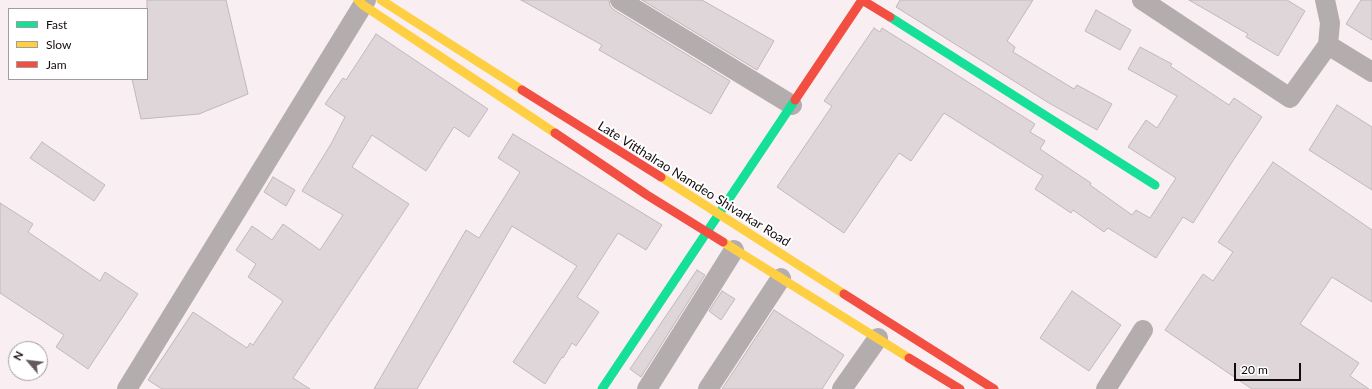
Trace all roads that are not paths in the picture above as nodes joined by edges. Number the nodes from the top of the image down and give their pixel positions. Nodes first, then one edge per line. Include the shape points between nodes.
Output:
1 (620, 0) edge
2 (1142, 0) edge
3 (1325, 0) edge
4 (367, 1) edge
5 (1328, 45) junction
6 (1372, 72) edge
7 (792, 105) junction
8 (1155, 185) dead end
9 (719, 215) junction
10 (707, 232) junction
11 (734, 250) junction
12 (780, 278) junction
13 (1143, 330) dead end
14 (878, 338) junction
15 (127, 389) edge
16 (602, 389) edge
17 (647, 389) edge
18 (708, 389) edge
19 (842, 389) edge
20 (960, 389) edge
21 (994, 389) edge
22 (1106, 389) edge

1 - 7 street
2 - 5 street via 1290,98
3 - 5 street via 1330,23
4 - 9 main road, Late Vitthalrao Namdeo Shivarkar Road
4 - 10 main road via 647,195
4 - 15 street
5 - 6 street
7 - 8 main road via 862,0
7 - 9 main road
9 - 10 main road
9 - 21 main road, Late Vitthalrao Namdeo Shivarkar Road
10 - 11 main road
10 - 16 main road
11 - 12 main road
11 - 17 street
12 - 14 main road
12 - 18 street
13 - 22 street
14 - 19 street
14 - 20 main road

